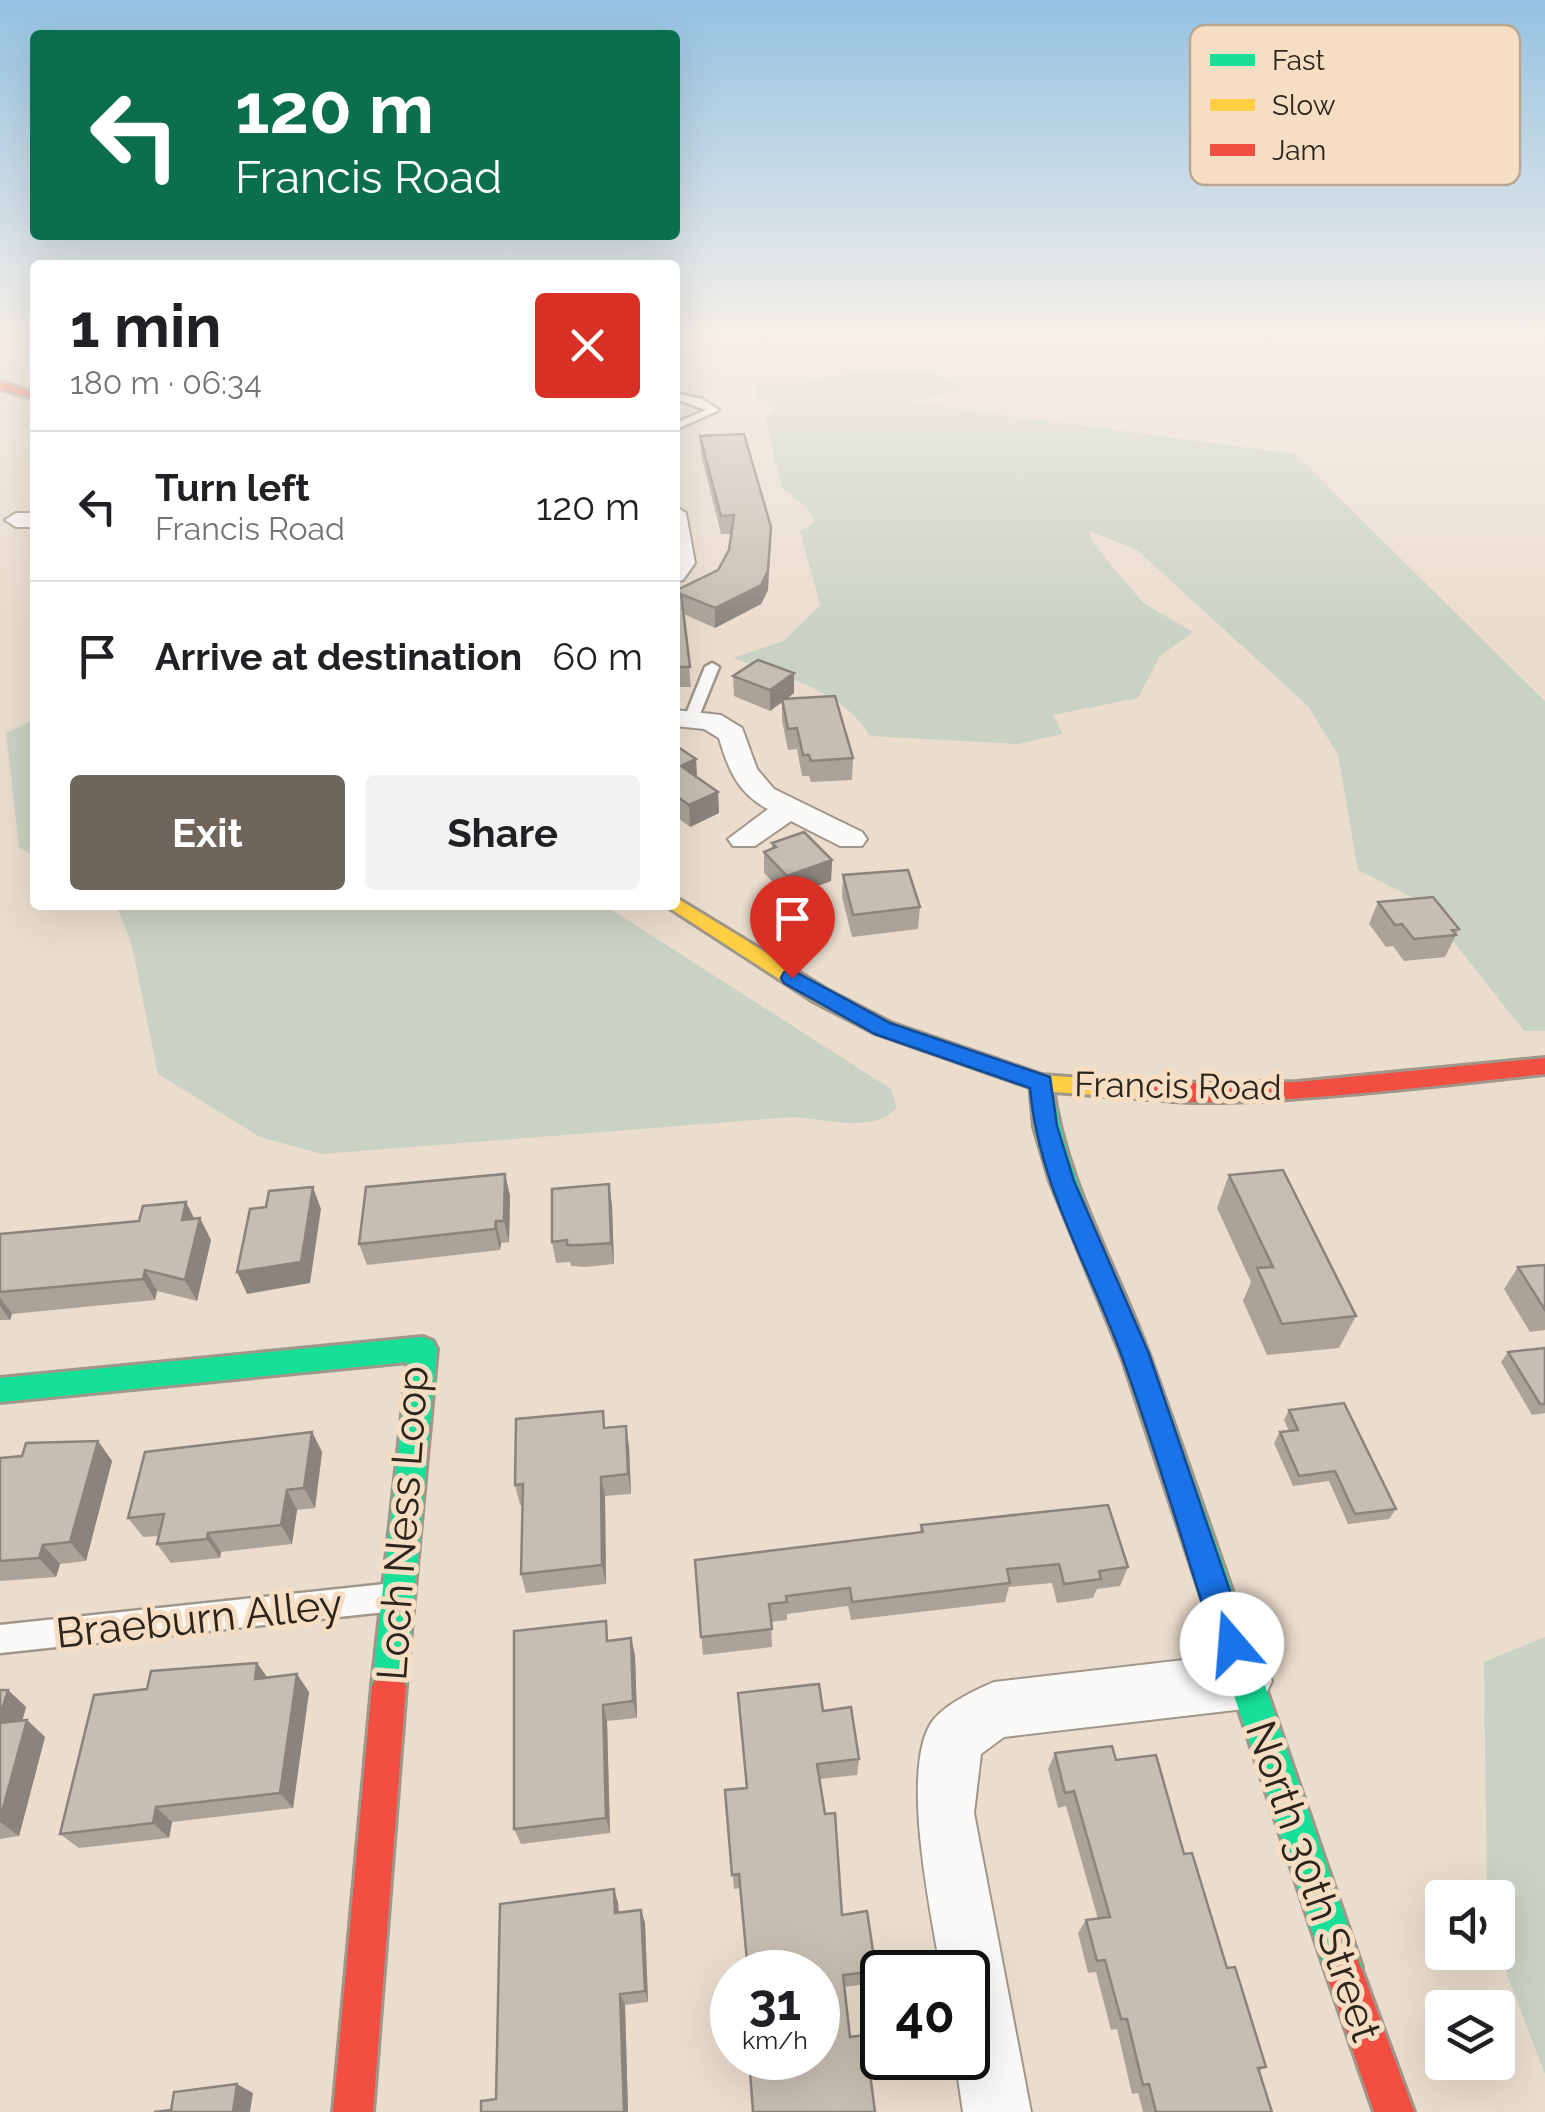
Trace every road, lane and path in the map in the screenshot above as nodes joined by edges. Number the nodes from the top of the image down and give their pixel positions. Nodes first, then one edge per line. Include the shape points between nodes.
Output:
1 (712, 667) dead end
2 (692, 719) edge
3 (790, 808) junction
4 (744, 839) dead end
5 (851, 839) dead end
6 (680, 906) edge
7 (1545, 1066) edge
8 (1042, 1083) junction
9 (0, 1390) edge
10 (397, 1596) junction
11 (0, 1639) edge
12 (1244, 1680) junction
13 (353, 2112) edge
14 (998, 2112) edge
15 (1394, 2112) edge

1 - 2 lane
2 - 3 street via 732,734 751,784
3 - 4 street
3 - 5 street
6 - 8 street, Francis Road via 882,1028
7 - 8 street, Francis Road via 1182,1093
8 - 12 street, North 30th Street via 1062,1181 1135,1354
9 - 10 street, Loch Ness Loop via 423,1350
10 - 11 lane, Braeburn Alley
10 - 13 street, Loch Ness Loop
12 - 14 street via 994,1710 954,1739 945,1813
12 - 15 street, North 30th Street

